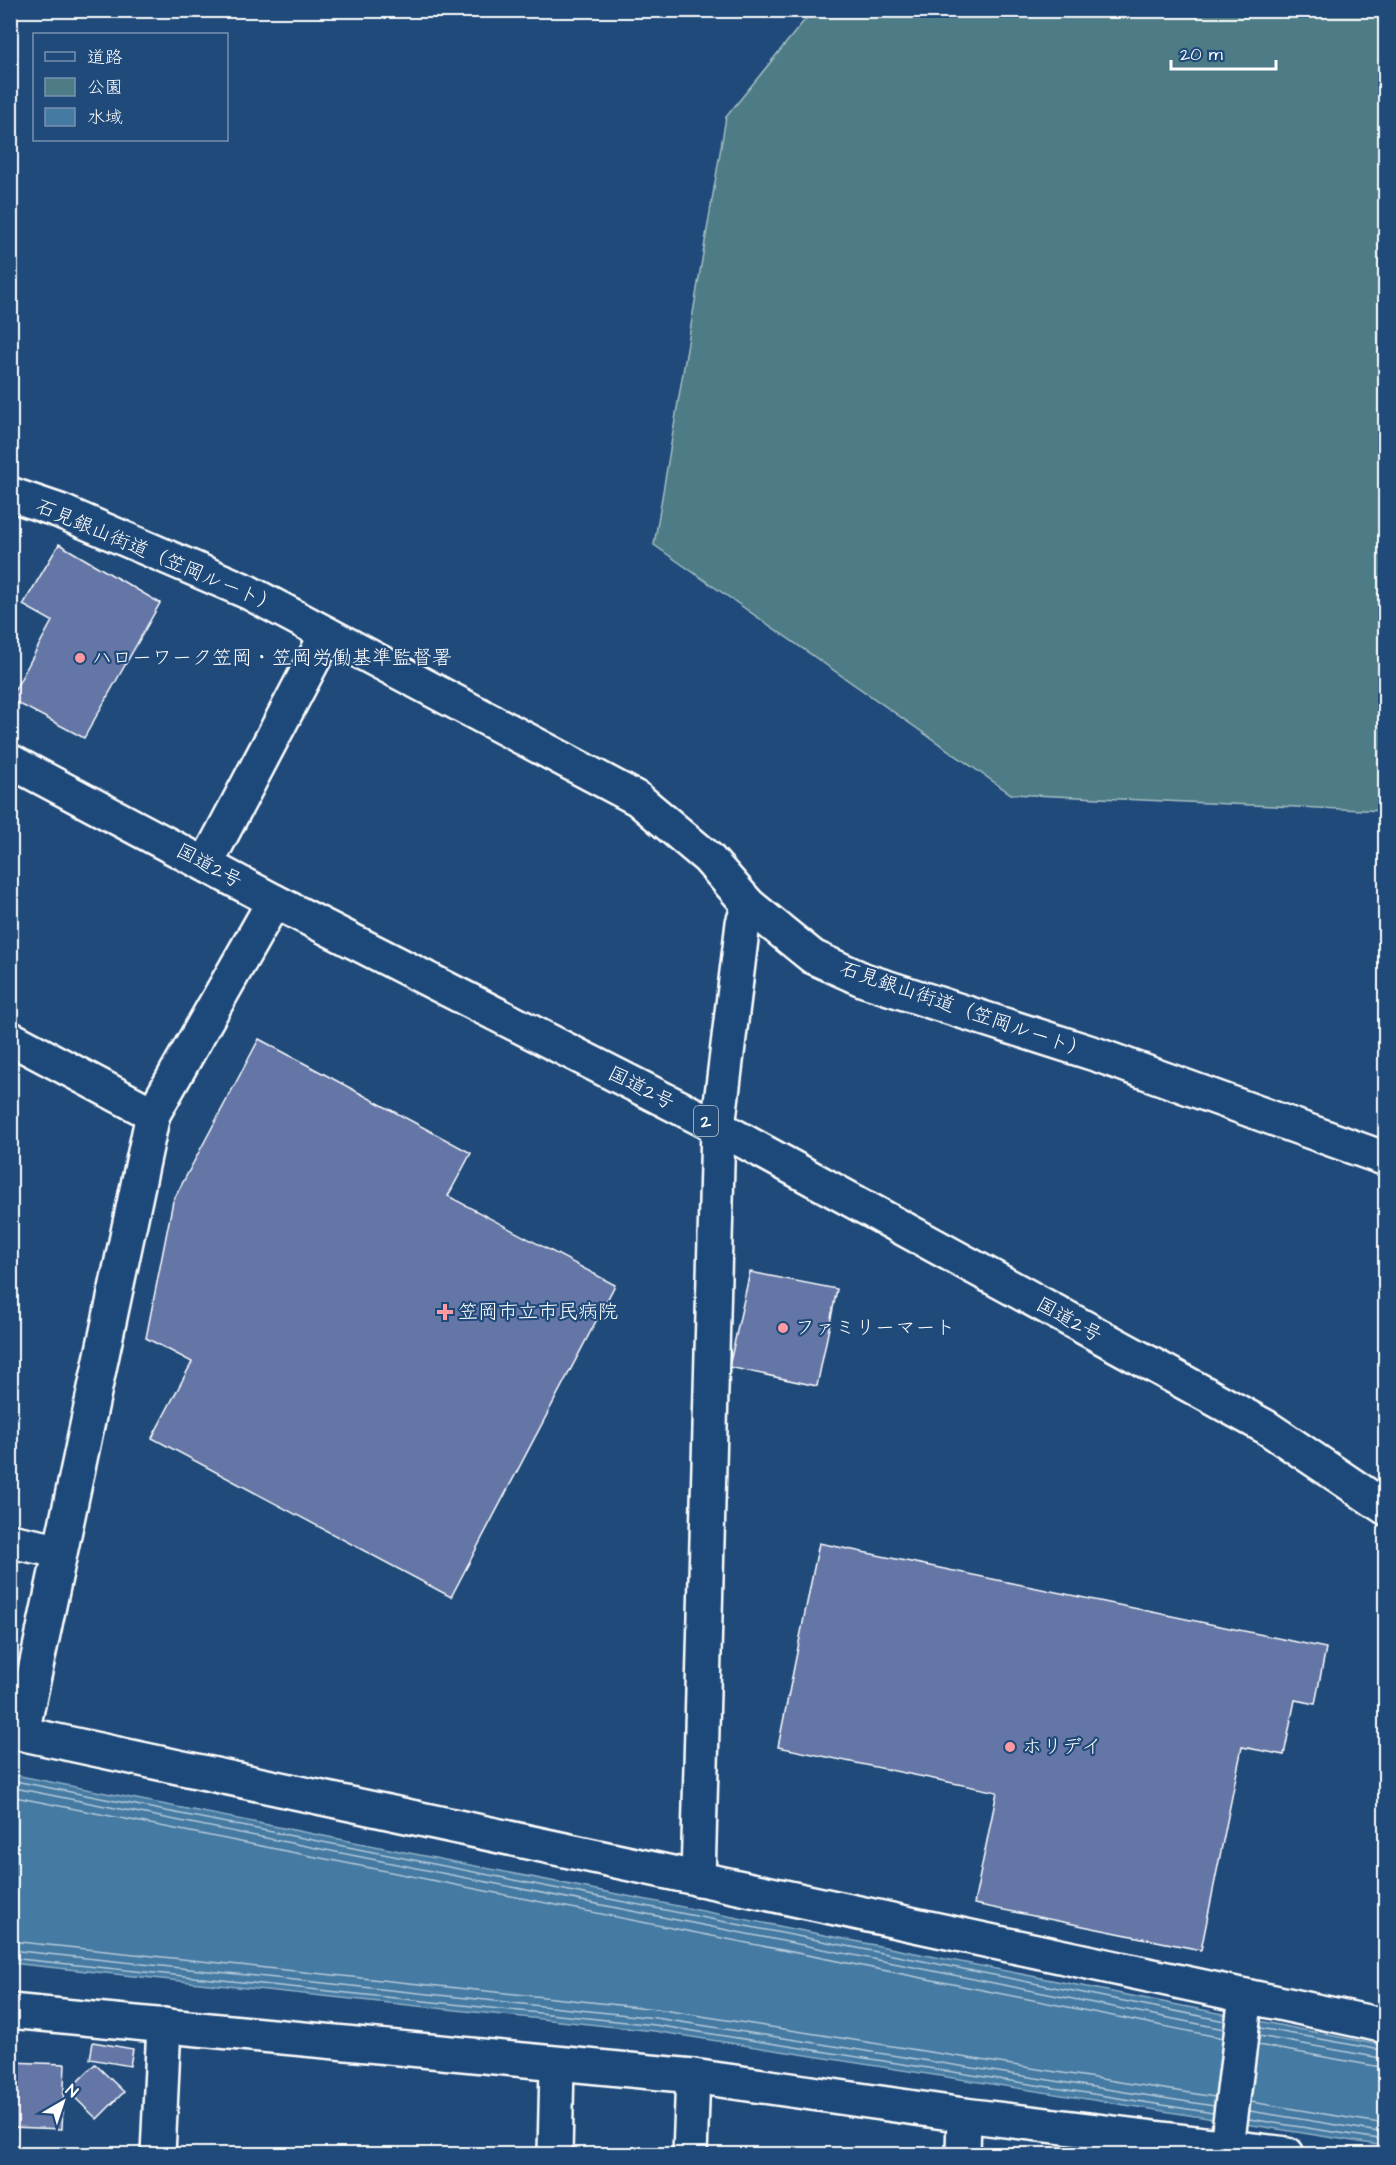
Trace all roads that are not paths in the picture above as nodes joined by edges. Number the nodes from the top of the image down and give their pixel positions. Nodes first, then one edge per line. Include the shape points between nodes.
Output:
1 (10, 494) edge
2 (327, 634) junction
3 (10, 760) edge
4 (206, 864) junction
5 (274, 901) junction
6 (749, 905) junction
7 (10, 1038) edge
8 (153, 1114) junction
9 (718, 1127) junction
10 (1386, 1159) edge
11 (1386, 1508) edge
12 (10, 1541) edge
13 (59, 1551) junction
14 (16, 1732) edge
15 (698, 1879) junction
16 (1246, 2002) junction
17 (10, 2011) edge
18 (164, 2025) junction
19 (1386, 2026) edge
20 (557, 2065) junction
21 (693, 2076) junction
22 (964, 2115) junction
23 (1226, 2144) edge
24 (158, 2154) edge
25 (555, 2154) edge
26 (690, 2154) edge
27 (963, 2154) edge
28 (1287, 2154) edge

1 - 2 main road, 石見銀山街道（笠岡ルート） via 60,511 248,592
2 - 4 main road
2 - 6 main road, 石見銀山街道（笠岡ルート） via 639,799 708,858
3 - 4 main road, 国道2号 / 2
4 - 5 main road, 国道2号 / 2
5 - 8 main road
5 - 9 main road, 国道2号 / 2
6 - 9 main road via 743,923
6 - 10 main road, 石見銀山街道（笠岡ルート） via 813,957 864,980 1098,1055
7 - 8 main road
8 - 13 main road
9 - 11 main road, 国道2号 / 2 via 1266,1427
9 - 15 main road
12 - 13 main road
13 - 14 main road
14 - 15 main road
15 - 16 main road
16 - 19 main road
16 - 23 main road
17 - 18 main road
18 - 20 main road
18 - 24 main road
20 - 21 main road
20 - 25 main road
21 - 22 main road
21 - 26 main road
22 - 23 main road
22 - 27 main road
23 - 28 main road

